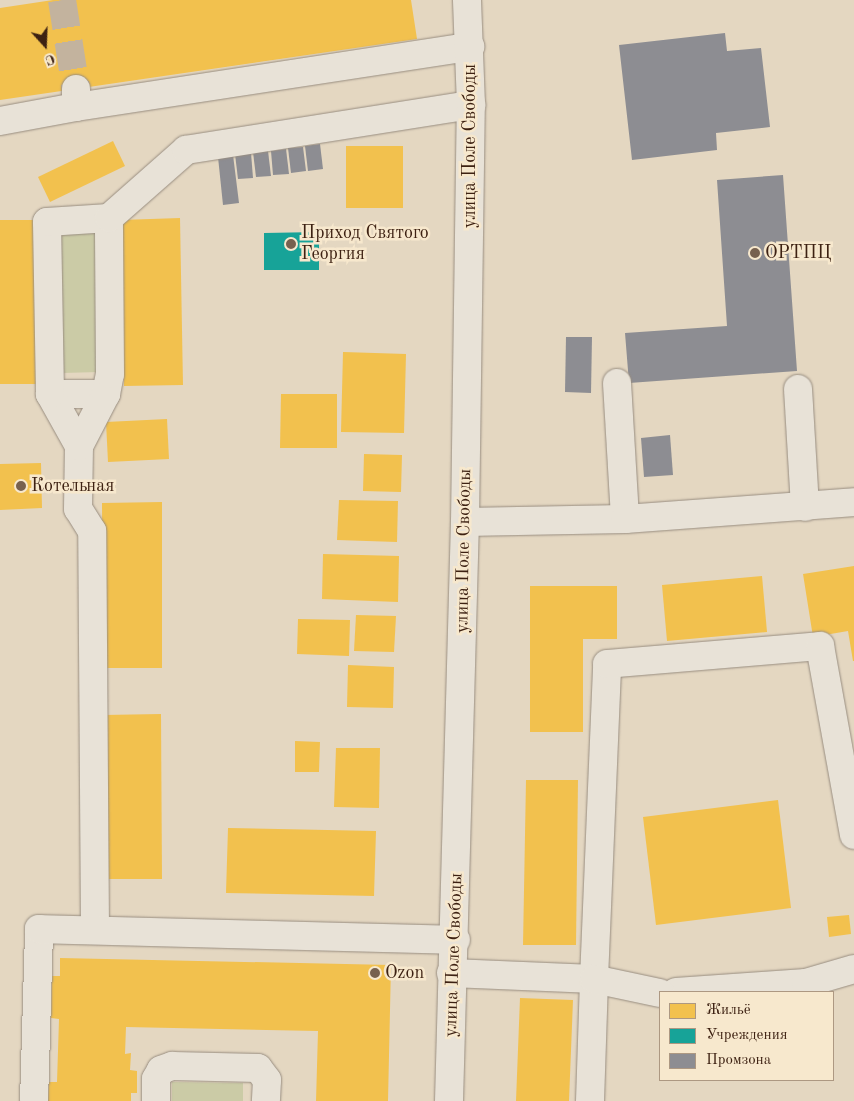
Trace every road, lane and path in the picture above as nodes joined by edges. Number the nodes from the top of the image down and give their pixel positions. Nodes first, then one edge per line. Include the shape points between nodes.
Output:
1 (467, 0) edge
2 (470, 47) junction
3 (471, 105) junction
4 (0, 121) edge
5 (109, 218) junction
6 (617, 384) dead end
7 (798, 389) dead end
8 (50, 394) junction
9 (106, 394) junction
10 (79, 446) junction
11 (854, 502) edge
12 (805, 507) junction
13 (625, 519) junction
14 (465, 522) junction
15 (854, 835) edge
16 (95, 930) junction
17 (456, 940) junction
18 (854, 969) edge
19 (451, 973) junction
20 (594, 979) junction
21 (690, 991) edge
22 (659, 993) edge
23 (34, 1101) edge
24 (156, 1101) edge
25 (266, 1101) edge
26 (449, 1101) edge
27 (590, 1101) edge

1 - 2 street, улица Поле Свободы
2 - 3 street, улица Поле Свободы
2 - 4 street via 76,98
3 - 5 street via 186,150
3 - 14 street, улица Поле Свободы
5 - 8 street via 48,222
5 - 9 street via 110,374
6 - 13 street
7 - 12 street
8 - 9 street
8 - 10 street
9 - 10 street
10 - 16 street via 78,509 92,531
11 - 12 street
12 - 13 street
13 - 14 street
14 - 17 street, улица Поле Свободы
15 - 20 street via 820,646 607,664
16 - 17 street
16 - 23 street via 39,928
17 - 19 street, улица Поле Свободы
18 - 21 street via 806,983
19 - 20 street
19 - 26 street, улица Поле Свободы
20 - 22 street
20 - 27 street
24 - 25 street via 156,1079 161,1070 172,1066 258,1068 267,1080

